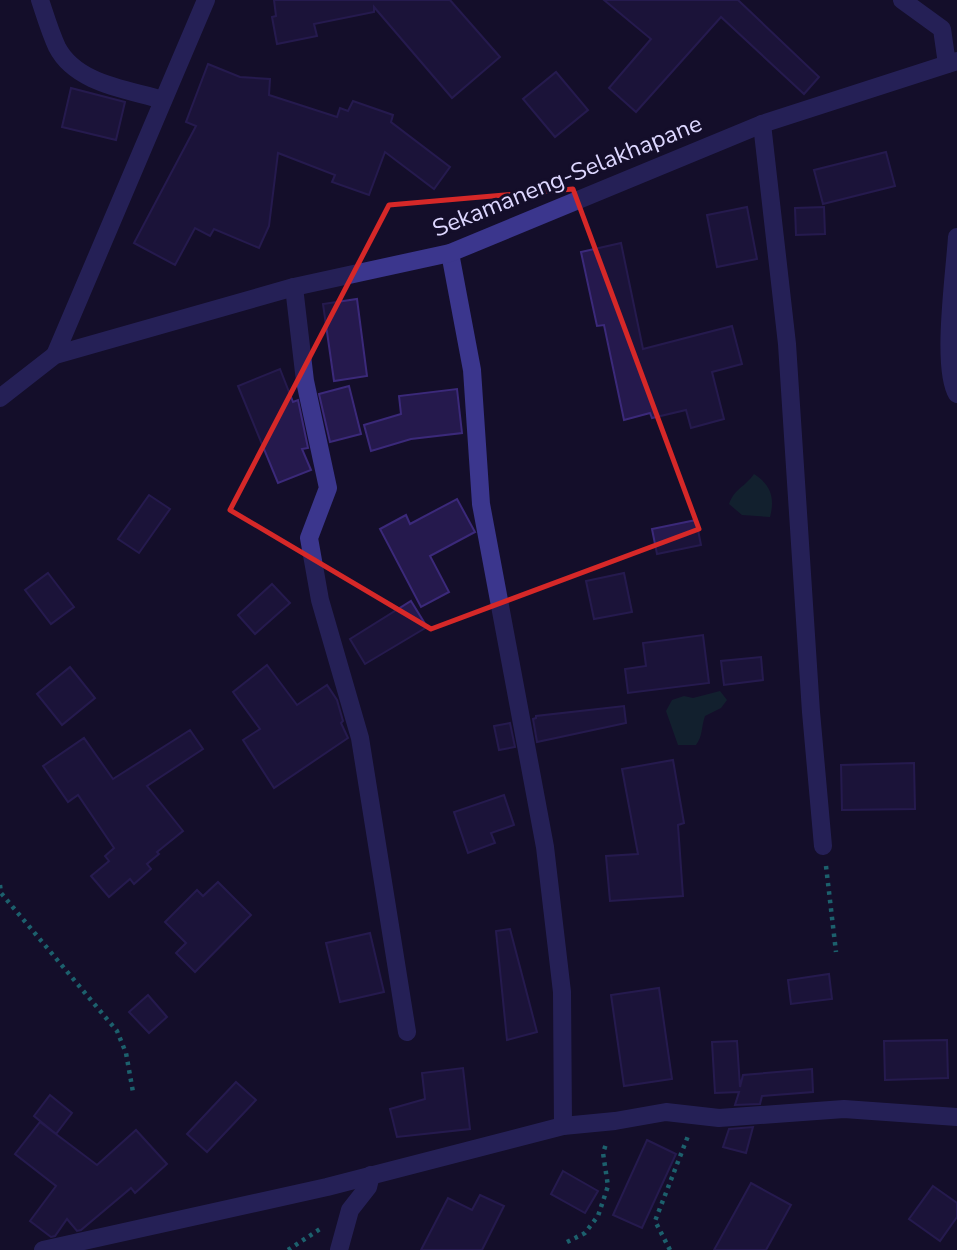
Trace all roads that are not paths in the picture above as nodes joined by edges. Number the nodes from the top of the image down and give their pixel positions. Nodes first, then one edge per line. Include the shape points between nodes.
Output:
1 (40, 0) edge
2 (206, 0) edge
3 (902, 0) edge
4 (952, 63) edge
5 (163, 100) junction
6 (762, 124) junction
7 (957, 237) edge
8 (450, 253) junction
9 (294, 287) junction
10 (55, 355) junction
11 (957, 394) edge
12 (0, 398) edge
13 (823, 846) road end
14 (407, 1032) dead end
15 (957, 1117) edge
16 (563, 1126) junction
17 (371, 1175) junction
18 (43, 1250) edge
19 (339, 1250) edge

1 - 5 street via 58,48 72,67 89,78
2 - 5 street
3 - 4 street via 942,29
4 - 6 street, Sekamaneng-Selakhapane
5 - 10 street
6 - 8 street, Sekamaneng-Selakhapane
6 - 13 street via 787,344
7 - 11 street via 949,355
8 - 9 street, Sekamaneng-Selakhapane
8 - 16 street via 472,370 481,504 545,848 562,992
9 - 10 street, Sekamaneng-Selakhapane
9 - 14 street via 305,381 328,488 309,538 320,600 360,738
10 - 12 street, Sekamaneng-Selakhapane
15 - 16 street via 844,1109 719,1118 666,1112
16 - 17 street
17 - 18 street
17 - 19 street via 368,1187 350,1210

